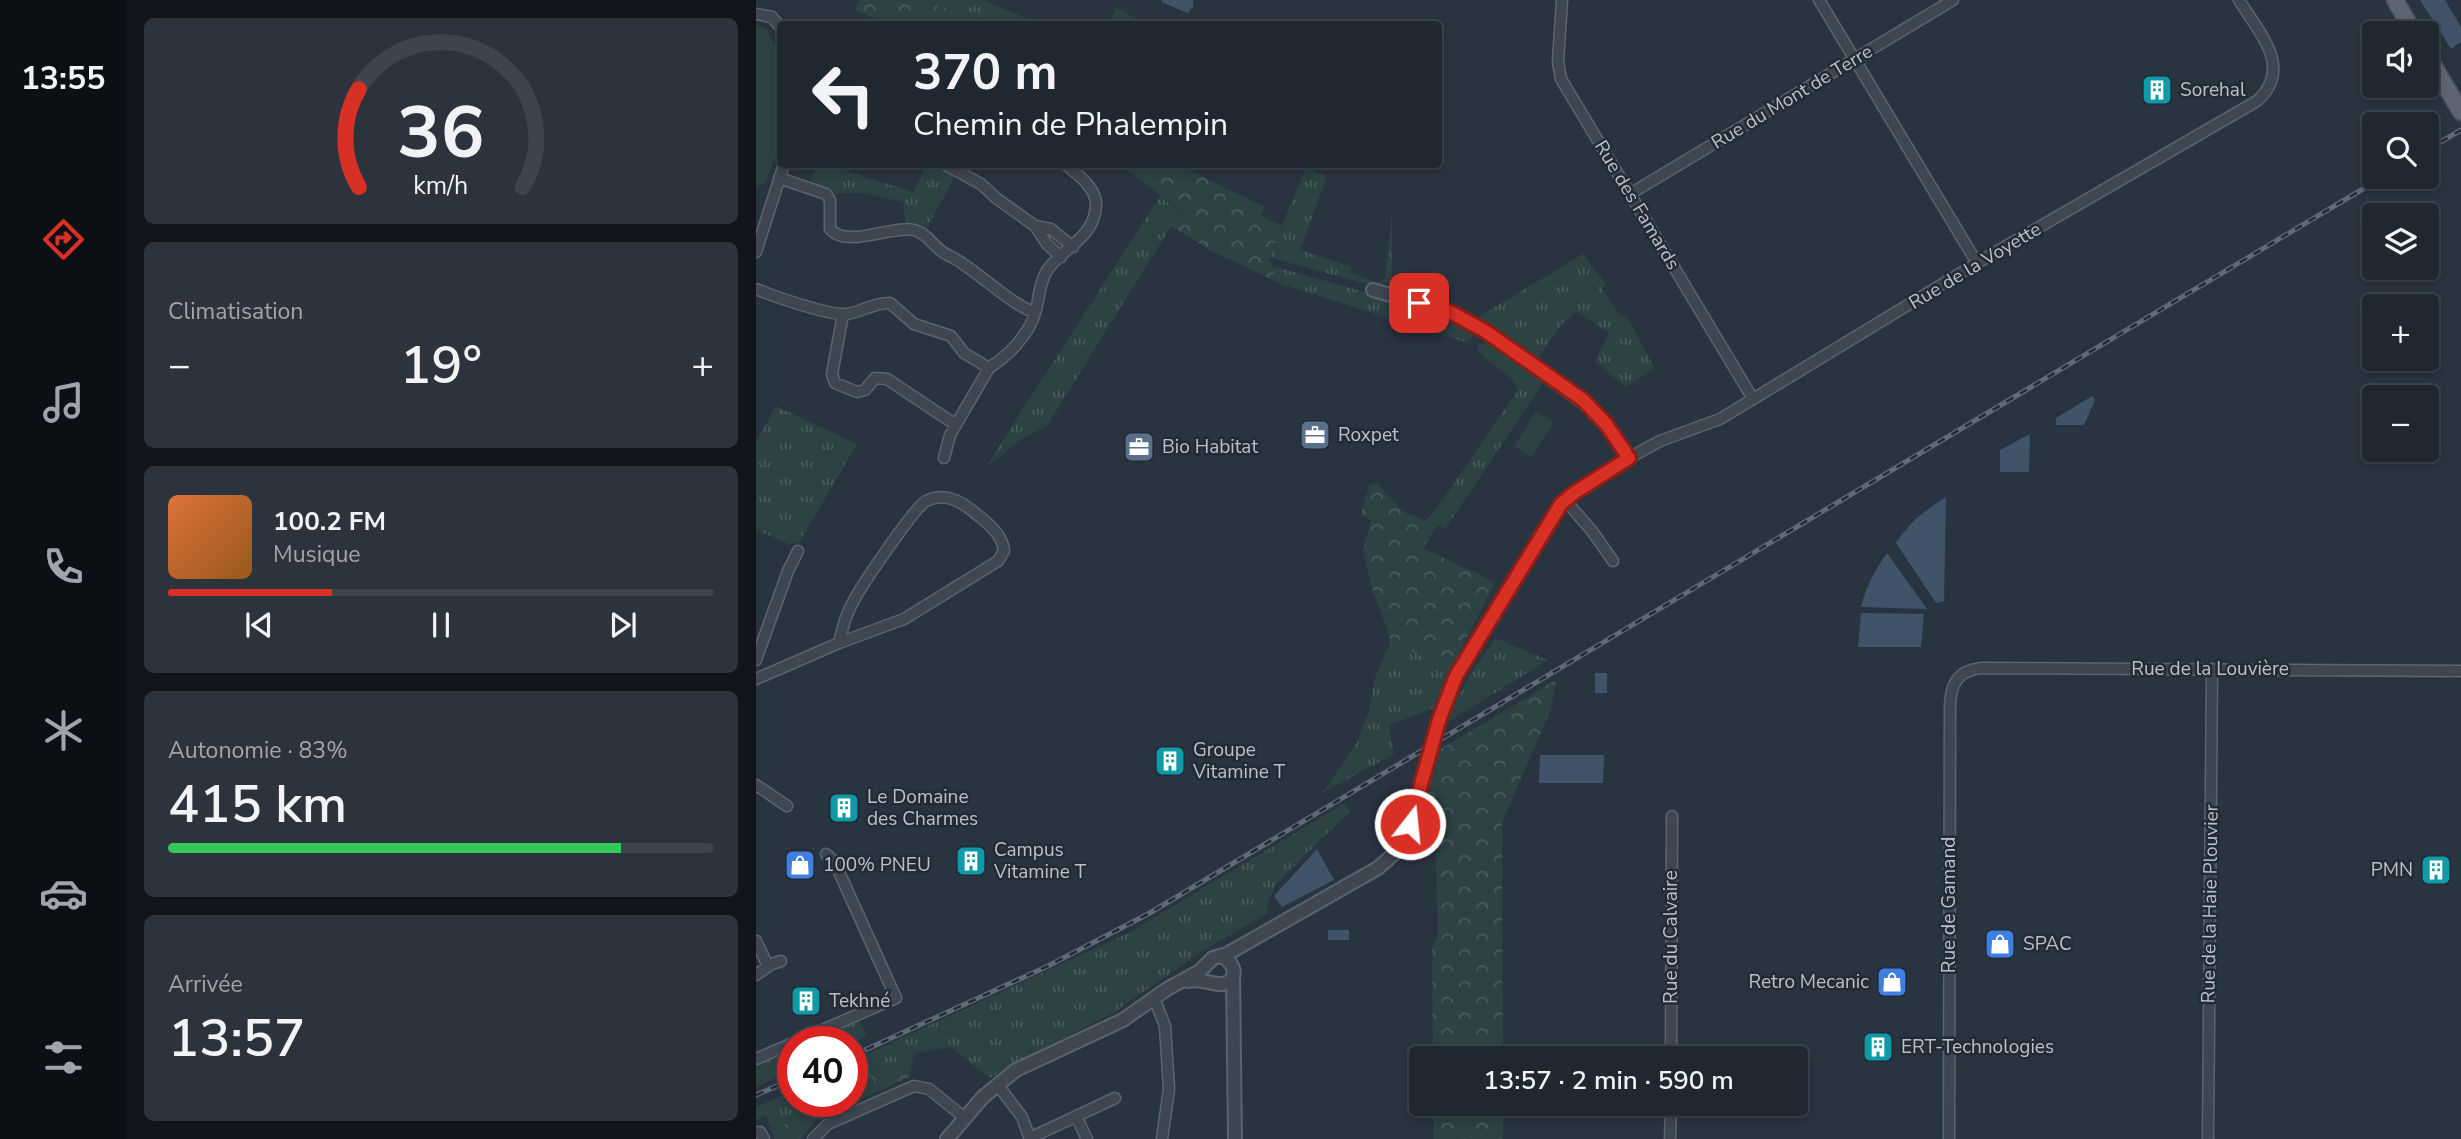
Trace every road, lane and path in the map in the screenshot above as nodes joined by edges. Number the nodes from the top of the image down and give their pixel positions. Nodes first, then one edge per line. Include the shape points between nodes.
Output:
1 (1562, 0) edge
2 (1819, 0) edge
3 (1953, 0) edge
4 (2239, 0) edge
5 (2397, 3) edge
6 (756, 14) edge
7 (2407, 21) edge
8 (777, 24) edge
9 (1855, 59) junction
10 (2439, 75) edge
11 (2461, 112) edge
12 (783, 168) edge
13 (951, 168) edge
14 (1070, 168) edge
15 (779, 178) junction
16 (1630, 194) junction
17 (1035, 226) junction
18 (1073, 247) junction
19 (756, 252) edge
20 (1060, 257) junction
21 (1977, 263) junction
22 (756, 289) edge
23 (1373, 290) dead end
24 (1035, 313) junction
25 (843, 314) junction
26 (989, 368) junction
27 (1753, 400) junction
28 (956, 425) junction
29 (944, 458) dead end
30 (1629, 458) junction
31 (1565, 500) junction
32 (798, 551) dead end
33 (1613, 561) dead end
34 (839, 643) junction
35 (756, 660) edge
36 (2211, 669) junction
37 (2461, 671) edge
38 (1960, 674) joint
39 (756, 679) edge
40 (756, 785) edge
41 (787, 807) dead end
42 (1672, 816) dead end
43 (826, 853) dead end
44 (756, 941) edge
45 (1248, 941) junction
46 (1214, 960) junction
47 (781, 961) dead end
48 (768, 966) junction
49 (1233, 972) junction
50 (756, 975) edge
51 (1214, 982) junction
52 (1178, 983) junction
53 (1154, 998) junction
54 (1233, 1020) junction
55 (831, 1026) edge
56 (1671, 1046) edge
57 (777, 1050) edge
58 (756, 1059) edge
59 (997, 1084) junction
60 (1115, 1098) dead end
61 (1076, 1116) junction
62 (1671, 1116) edge
63 (965, 1118) junction
64 (1030, 1138) edge
65 (813, 1139) edge
66 (947, 1139) edge
67 (1087, 1139) edge
68 (1162, 1139) edge
69 (1235, 1139) edge
70 (1670, 1139) edge
71 (1949, 1139) edge
72 (2208, 1139) edge

1 - 16 street, Rue des Famards via 1561,79
2 - 9 street
3 - 9 street, Rue du Mont de Terre
4 - 21 street, Rue de la Voyette via 2273,60 2269,91
5 - 7 main road
6 - 8 street via 768,15
9 - 16 street, Rue du Mont de Terre
9 - 21 street
10 - 11 main road
12 - 15 street
13 - 17 street via 981,184
14 - 18 street via 1084,180 1096,204 1086,232
15 - 19 street
15 - 24 street via 826,194 830,229 835,234 851,237 916,231
16 - 27 street, Rue des Famards
17 - 18 street via 1051,229
17 - 20 street
18 - 20 street
20 - 24 street via 1046,273
21 - 27 street, Rue de la Voyette
22 - 25 street
23 - 30 street via 1450,312 1485,331 1590,406
24 - 26 street via 1017,343
25 - 26 street via 890,303 914,324 951,336 964,353
25 - 28 street via 832,374 835,383 857,392 875,378 887,379
26 - 28 street
27 - 30 street, Rue de la Voyette via 1713,423 1660,441
28 - 29 street
30 - 31 street
31 - 33 street
31 - 45 street via 1456,676 1410,824 1396,852 1378,868
32 - 35 street
34 - 34 street via 904,619 989,568 1001,558 1004,546 998,535 952,498 925,502 855,597
34 - 39 street
36 - 37 street, Rue de la Louvière
36 - 38 street, Rue de la Louvière via 1982,668
36 - 72 street, Rue de la Haie Plouvier
38 - 71 street, Rue de Gamand via 1952,687 1950,705
40 - 41 street
42 - 56 street, Rue du Calvaire
43 - 55 street via 834,860 895,998
44 - 48 street
45 - 46 street
45 - 49 street via 1236,956
46 - 49 street via 1230,960
46 - 51 street via 1207,972
46 - 52 street
47 - 48 street
48 - 50 street
49 - 51 street via 1227,982
49 - 54 street
51 - 52 street
51 - 54 street via 1227,995
52 - 53 street
53 - 59 street via 1123,1020 1037,1059
53 - 68 street via 1165,1023 1167,1051 1169,1093
54 - 69 street
57 - 58 street
59 - 63 street
59 - 64 street via 1022,1117
60 - 61 street
61 - 64 street
61 - 67 street
62 - 70 street
63 - 65 street via 929,1089 914,1086 828,1124
63 - 66 street

